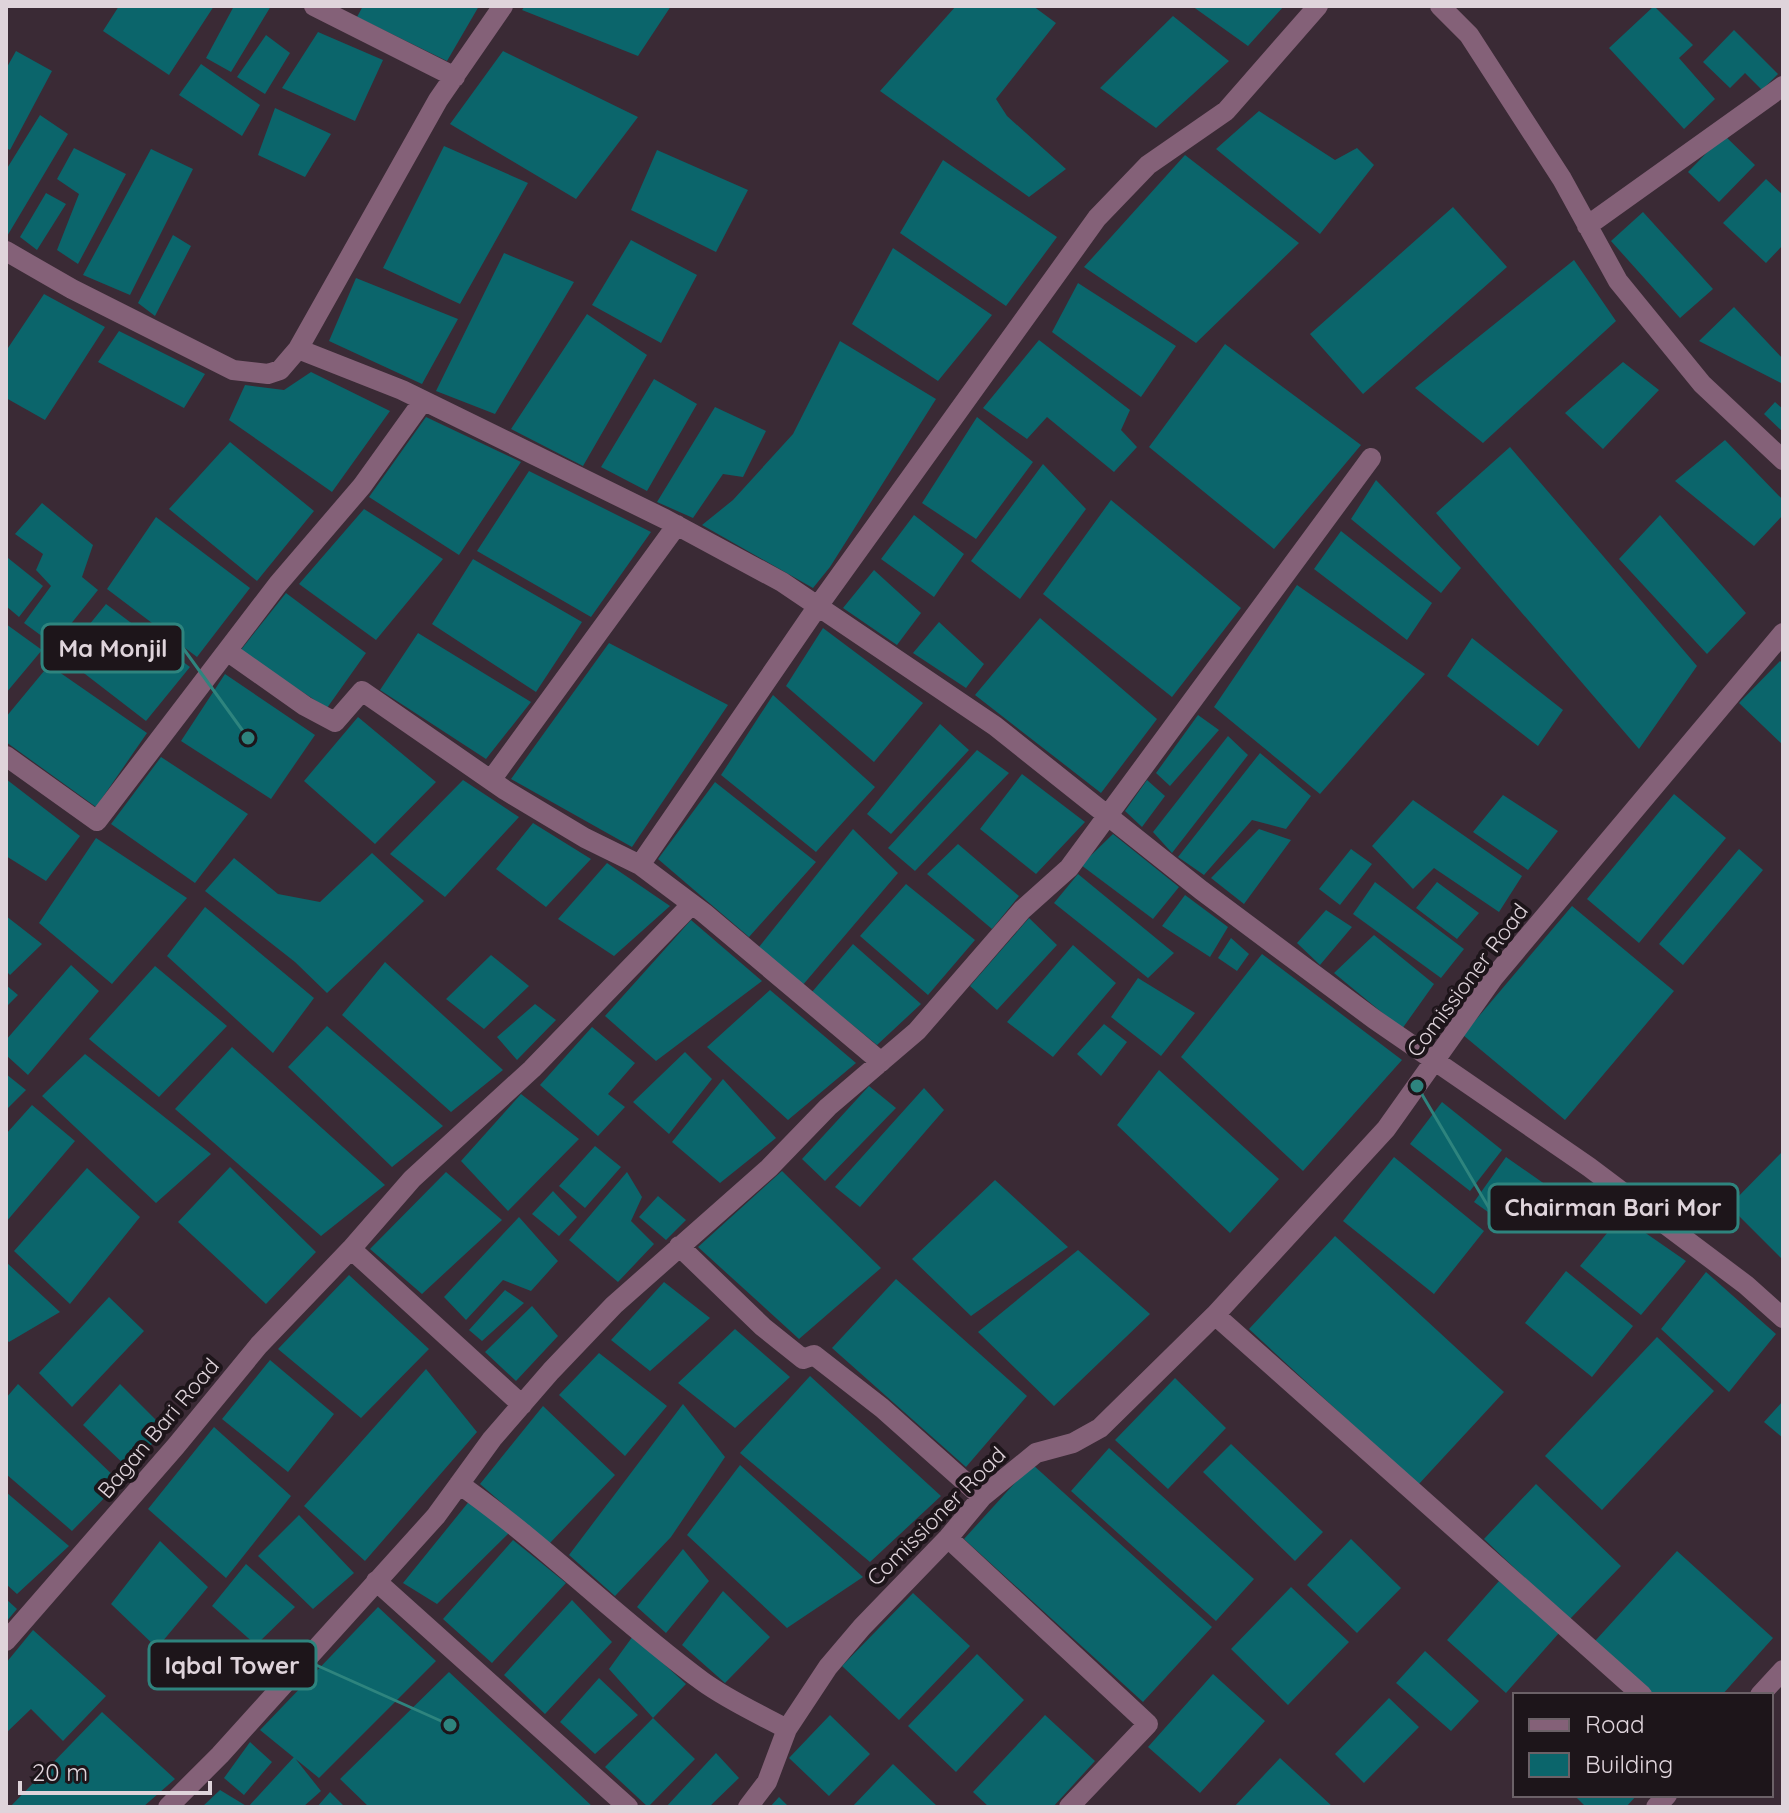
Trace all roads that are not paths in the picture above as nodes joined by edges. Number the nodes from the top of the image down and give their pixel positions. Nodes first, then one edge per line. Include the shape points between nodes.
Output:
1 (314, 6) edge
2 (503, 6) edge
3 (1318, 6) edge
4 (1440, 6) edge
5 (455, 77) junction
6 (1783, 86) edge
7 (1587, 226) junction
8 (6, 251) edge
9 (298, 349) junction
10 (423, 401) junction
11 (1371, 458) dead end
12 (1783, 460) edge
13 (677, 525) junction
14 (818, 606) junction
15 (1783, 633) edge
16 (227, 651) junction
17 (6, 756) edge
18 (491, 780) junction
19 (1107, 816) junction
20 (640, 865) junction
21 (692, 904) junction
22 (1436, 1060) junction
23 (881, 1062) junction
24 (679, 1246) junction
25 (351, 1249) junction
26 (1215, 1315) junction
27 (1783, 1318) edge
28 (522, 1405) junction
29 (459, 1484) junction
30 (982, 1497) junction
31 (948, 1538) junction
32 (376, 1581) junction
33 (6, 1641) edge
34 (1783, 1670) edge
35 (1640, 1693) edge
36 (1762, 1693) edge
37 (787, 1729) junction
38 (168, 1807) edge
39 (628, 1807) edge
40 (748, 1807) edge
41 (1069, 1807) edge

1 - 5 street
2 - 5 street
3 - 14 street via 1226,111 1148,165 1097,218
4 - 7 street via 1469,35
5 - 9 street
6 - 7 street
7 - 12 street via 1618,281 1702,384
8 - 9 street via 233,370 268,374 280,370
9 - 10 street
10 - 13 street
10 - 16 street via 362,486
11 - 19 street
13 - 14 street
13 - 18 street
14 - 19 street via 995,726
14 - 20 street
15 - 22 street, Comissioner Road via 1494,977
16 - 17 street via 97,821
16 - 18 street via 335,722 362,691
18 - 20 street
19 - 22 street via 1305,968
19 - 23 street via 1069,868 1022,910 917,1031
20 - 21 street
21 - 23 street
21 - 25 street, Bagan Bari Road via 532,1069 412,1179
22 - 26 street, Comissioner Road via 1386,1129
22 - 27 street via 1589,1167
23 - 24 street
24 - 28 street via 614,1305
24 - 30 street via 763,1327 803,1359 814,1355
25 - 28 street
25 - 33 street, Bagan Bari Road via 259,1345
26 - 30 street, Comissioner Road via 1100,1428 1073,1443 1036,1453
26 - 35 street
28 - 29 street
29 - 32 street
29 - 37 street via 704,1682
30 - 31 street, Comissioner Road
31 - 37 street, Comissioner Road via 828,1667
31 - 41 street via 1148,1724
32 - 38 street
32 - 39 street
34 - 36 street
37 - 40 street, Comissioner Road via 767,1782

